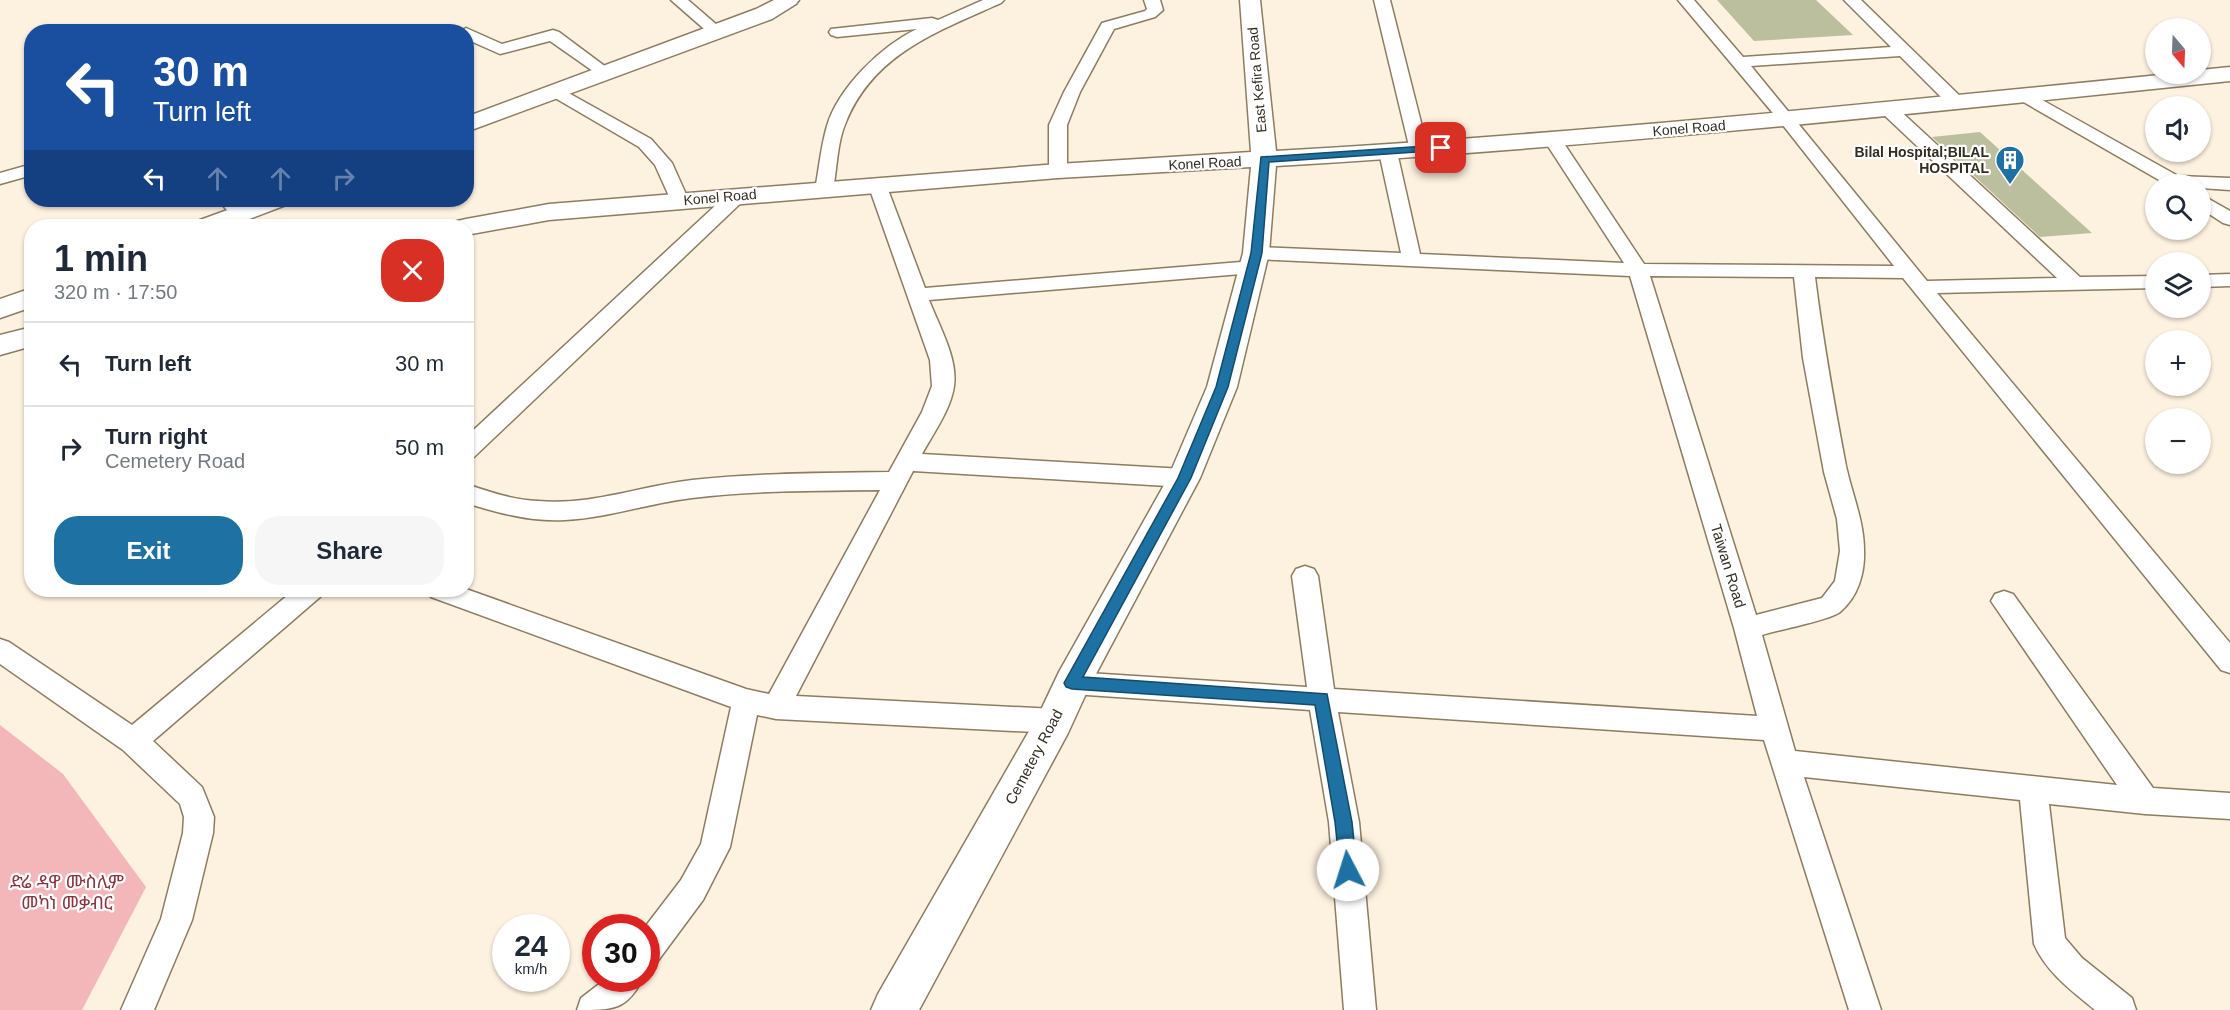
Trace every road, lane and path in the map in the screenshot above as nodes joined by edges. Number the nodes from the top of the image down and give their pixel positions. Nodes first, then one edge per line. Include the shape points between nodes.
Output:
1 (679, 0) edge
2 (789, 0) edge
3 (996, 0) edge
4 (1152, 0) edge
5 (1250, 0) edge
6 (1382, 0) edge
7 (1686, 0) edge
8 (1852, 0) edge
9 (952, 21) junction
10 (717, 32) junction
11 (837, 32) dead end
12 (474, 37) edge
13 (1904, 51) junction
14 (1738, 62) junction
15 (606, 73) junction
16 (2230, 74) edge
17 (556, 91) junction
18 (2026, 96) junction
19 (1957, 103) junction
20 (1889, 110) junction
21 (1788, 120) junction
22 (474, 122) edge
23 (1553, 140) junction
24 (1419, 150) junction
25 (1389, 152) junction
26 (1264, 159) junction
27 (1058, 171) junction
28 (24, 172) edge
29 (2160, 174) edge
30 (0, 179) edge
31 (2211, 184) edge
32 (2230, 184) edge
33 (878, 187) junction
34 (824, 190) junction
35 (736, 196) junction
36 (680, 201) junction
37 (2211, 206) edge
38 (234, 207) edge
39 (218, 219) edge
40 (2230, 219) edge
41 (474, 226) edge
42 (1255, 260) junction
43 (1412, 261) junction
44 (1638, 270) junction
45 (1804, 273) junction
46 (1916, 279) junction
47 (2230, 280) edge
48 (2211, 281) edge
49 (2145, 282) edge
50 (2074, 283) junction
51 (917, 296) junction
52 (24, 300) edge
53 (0, 309) edge
54 (24, 338) edge
55 (0, 345) edge
56 (474, 443) edge
57 (902, 472) junction
58 (1184, 478) junction
59 (474, 497) edge
60 (1305, 576) dead end
61 (303, 597) edge
62 (459, 597) edge
63 (2004, 601) dead end
64 (1747, 628) junction
65 (0, 650) edge
66 (2230, 662) edge
67 (1072, 683) junction
68 (1322, 699) junction
69 (747, 701) junction
70 (776, 707) junction
71 (1055, 721) junction
72 (1774, 729) junction
73 (133, 741) junction
74 (1785, 762) junction
75 (2033, 788) junction
76 (2145, 801) junction
77 (2230, 806) edge
78 (660, 932) edge
79 (617, 992) edge
80 (137, 1010) edge
81 (593, 1010) edge
82 (894, 1010) edge
83 (1359, 1010) edge
84 (1865, 1010) edge
85 (2120, 1010) edge

1 - 10 street
2 - 10 main road
3 - 9 street
4 - 27 street via 1155,10 1150,14 1108,26 1104,33 1058,125
5 - 26 main road, East Kefira Road
6 - 24 street
7 - 14 street
8 - 13 street
9 - 11 street
9 - 34 street via 917,35 884,58 855,88 836,124
10 - 15 main road
12 - 15 street via 500,49 553,35
13 - 14 street
13 - 19 street
14 - 21 street
15 - 17 main road
16 - 18 main road, Konel Road
17 - 22 main road
17 - 36 street via 645,143 663,163
18 - 19 main road, Konel Road
18 - 29 street
19 - 20 main road, Konel Road
20 - 21 main road, Konel Road
20 - 50 street
21 - 23 main road, Konel Road
21 - 46 street
23 - 24 main road, Konel Road
23 - 44 street, Taiwan Road
24 - 25 main road, Konel Road
25 - 26 main road, Konel Road
25 - 43 street
26 - 27 main road, Konel Road
26 - 42 main road, Cemetery Road
27 - 33 main road, Konel Road
28 - 30 street
31 - 32 street
33 - 34 main road, Konel Road
33 - 51 street
34 - 35 main road, Konel Road
35 - 36 main road, Konel Road
35 - 56 street
36 - 41 main road, Konel Road via 549,212
37 - 40 street
38 - 39 main road
42 - 43 street
42 - 51 street
42 - 58 main road, Cemetery Road via 1222,387
43 - 44 street
44 - 45 street
44 - 64 street, Taiwan Road
45 - 46 street
45 - 64 street via 1814,358 1849,519 1852,551 1848,581 1830,606
46 - 50 street
46 - 66 street
47 - 48 street
49 - 50 street
51 - 57 street via 941,360 943,386
52 - 53 main road
54 - 55 main road
57 - 58 street
57 - 59 street via 689,489 548,512 497,505
57 - 70 street
58 - 67 main road, Cemetery Road
60 - 68 street
61 - 73 street
62 - 69 street
63 - 76 street
64 - 72 street, Taiwan Road
65 - 73 street
67 - 68 street
67 - 71 main road, Cemetery Road
68 - 72 street
68 - 83 street via 1344,822
69 - 70 street
69 - 78 street via 715,847 692,890
70 - 71 street
71 - 82 main road, Cemetery Road
72 - 74 street, Taiwan Road
73 - 80 street via 192,796 199,817 176,920
74 - 75 street
74 - 84 street, Taiwan Road
75 - 76 street
75 - 85 street via 2050,944 2071,969
76 - 77 street
79 - 81 street

